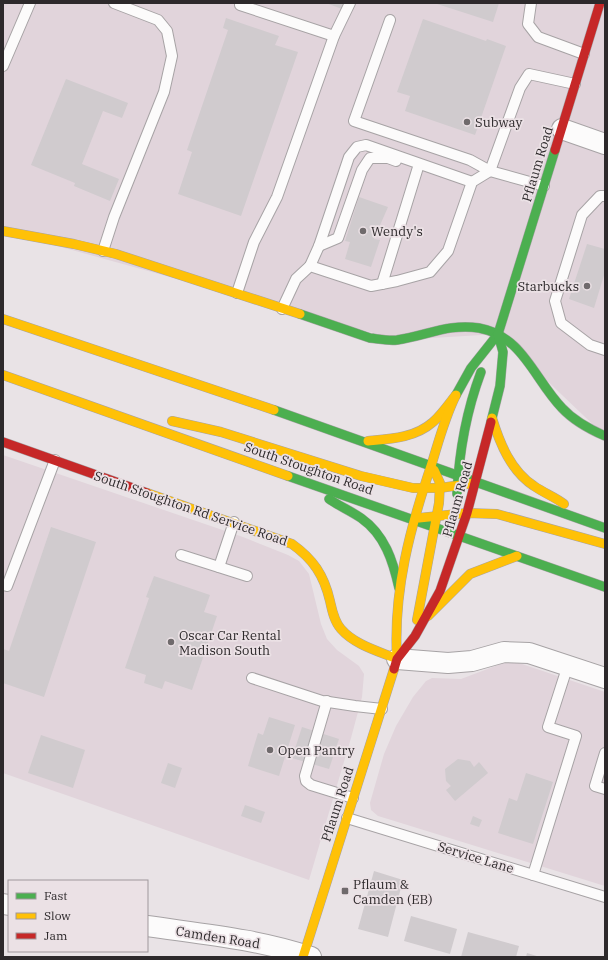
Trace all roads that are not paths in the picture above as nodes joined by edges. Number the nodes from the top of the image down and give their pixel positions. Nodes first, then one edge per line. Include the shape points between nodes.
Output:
1 (30, 3) edge
2 (114, 3) edge
3 (350, 3) edge
4 (531, 3) edge
5 (600, 3) edge
6 (240, 5) dead end
7 (390, 20) dead end
8 (334, 36) junction
9 (584, 54) junction
10 (3, 66) edge
11 (575, 84) junction
12 (562, 129) junction
13 (605, 144) edge
14 (409, 160) junction
15 (419, 164) junction
16 (490, 171) junction
17 (472, 182) junction
18 (544, 186) junction
19 (605, 196) edge
20 (3, 231) edge
21 (319, 246) junction
22 (103, 251) junction
23 (310, 266) junction
24 (382, 284) junction
25 (237, 293) junction
26 (282, 309) junction
27 (3, 319) edge
28 (498, 334) junction
29 (605, 350) edge
30 (3, 375) edge
31 (455, 396) junction
32 (110, 412) junction
33 (151, 418) dead end
34 (492, 418) junction
35 (165, 420) dead end
36 (605, 435) edge
37 (363, 441) junction
38 (3, 442) edge
39 (55, 460) junction
40 (431, 466) junction
41 (458, 476) junction
42 (476, 482) junction
43 (314, 484) junction
44 (457, 486) junction
45 (424, 488) junction
46 (440, 488) junction
47 (468, 513) junction
48 (457, 514) junction
49 (437, 516) junction
50 (572, 516) junction
51 (415, 519) junction
52 (234, 522) junction
53 (436, 526) junction
54 (605, 528) edge
55 (460, 535) junction
56 (605, 544) edge
57 (181, 555) dead end
58 (517, 556) junction
59 (219, 567) junction
60 (247, 576) dead end
61 (3, 585) edge
62 (605, 587) edge
63 (399, 588) junction
64 (428, 616) junction
65 (397, 659) junction
66 (568, 665) junction
67 (252, 678) dead end
68 (605, 678) edge
69 (327, 701) junction
70 (382, 709) junction
71 (605, 753) edge
72 (605, 789) edge
73 (353, 798) junction
74 (347, 818) junction
75 (533, 875) junction
76 (605, 897) edge
77 (148, 926) edge
78 (306, 956) edge

1 - 10 lane
2 - 22 lane via 158,20 167,31 172,56 164,92
3 - 8 lane
4 - 9 lane via 528,24 538,37
5 - 9 street, Pflaum Road
6 - 8 lane
7 - 16 lane via 354,121 470,160
8 - 25 lane via 277,197 254,242
9 - 11 street, Pflaum Road
11 - 12 street, Pflaum Road
11 - 16 lane via 529,74 520,88
12 - 13 street
12 - 18 street, Pflaum Road
14 - 15 lane
14 - 21 lane via 398,162 388,158 370,158 362,170 338,238
14 - 21 lane via 366,145 357,147 349,157
15 - 17 lane
15 - 24 lane
16 - 17 lane
16 - 18 lane
17 - 24 lane via 448,251 430,272
18 - 28 street, Pflaum Road
19 - 29 lane via 600,196 582,215 555,300 561,323 590,345
20 - 22 street
21 - 23 lane
22 - 25 street
23 - 24 lane via 371,286
23 - 26 lane via 296,279
25 - 26 street
26 - 28 street via 370,338 399,340 456,326
27 - 37 street
28 - 31 street, Pflaum Road via 466,374
28 - 34 street, Pflaum Road via 503,348 503,360
28 - 36 street via 510,340 517,348 564,411 584,426
28 - 41 street via 470,400
30 - 32 street, South Stoughton Road
31 - 37 street via 432,423 418,431 396,438
31 - 40 street, Pflaum Road
32 - 33 street
32 - 43 street, South Stoughton Road
34 - 42 street, Pflaum Road
34 - 50 street via 502,447 516,470 530,483 558,499
35 - 45 street via 220,432 361,476 413,488
37 - 40 street
38 - 39 street, South Stoughton Rd Service Road
39 - 52 street, South Stoughton Rd Service Road
39 - 61 lane via 7,586
40 - 41 street
40 - 45 street, Pflaum Road
40 - 46 street via 438,476
41 - 42 street
41 - 44 street
42 - 44 street
42 - 47 street, Pflaum Road
42 - 50 street
43 - 51 street, South Stoughton Road
43 - 63 street via 329,499 361,518 377,533 393,563
44 - 46 street
44 - 48 street
45 - 46 street
45 - 51 street, Pflaum Road
46 - 49 street
47 - 48 street
47 - 55 street, Pflaum Road
47 - 56 street via 498,514
48 - 49 street
48 - 55 street
49 - 51 street
49 - 53 street
50 - 54 street
51 - 53 street, South Stoughton Road
51 - 63 street, Pflaum Road
52 - 59 lane
52 - 65 street, South Stoughton Rd Service Road via 303,550 320,569 334,616 342,631
53 - 55 street, South Stoughton Road
53 - 65 street via 419,614
55 - 58 street, South Stoughton Road
55 - 64 street, Pflaum Road via 445,581
57 - 59 lane
58 - 62 street, South Stoughton Road
58 - 64 street via 470,574
59 - 60 lane
63 - 65 street, Pflaum Road via 394,635
64 - 65 street, Pflaum Road
65 - 66 street, South Stoughton Rd Service Road via 448,663 472,661 504,652 529,653
65 - 70 street, Pflaum Road
66 - 68 street, South Stoughton Rd Service Road
66 - 75 lane via 548,727 576,736
67 - 69 lane
69 - 70 lane
69 - 73 lane via 305,776 306,781
70 - 73 street, Pflaum Road
71 - 72 lane via 595,786
73 - 74 street, Pflaum Road
74 - 75 lane, Service Lane
74 - 78 street, Pflaum Road
75 - 76 lane, Service Lane
77 - 78 street, Camden Road via 232,938

